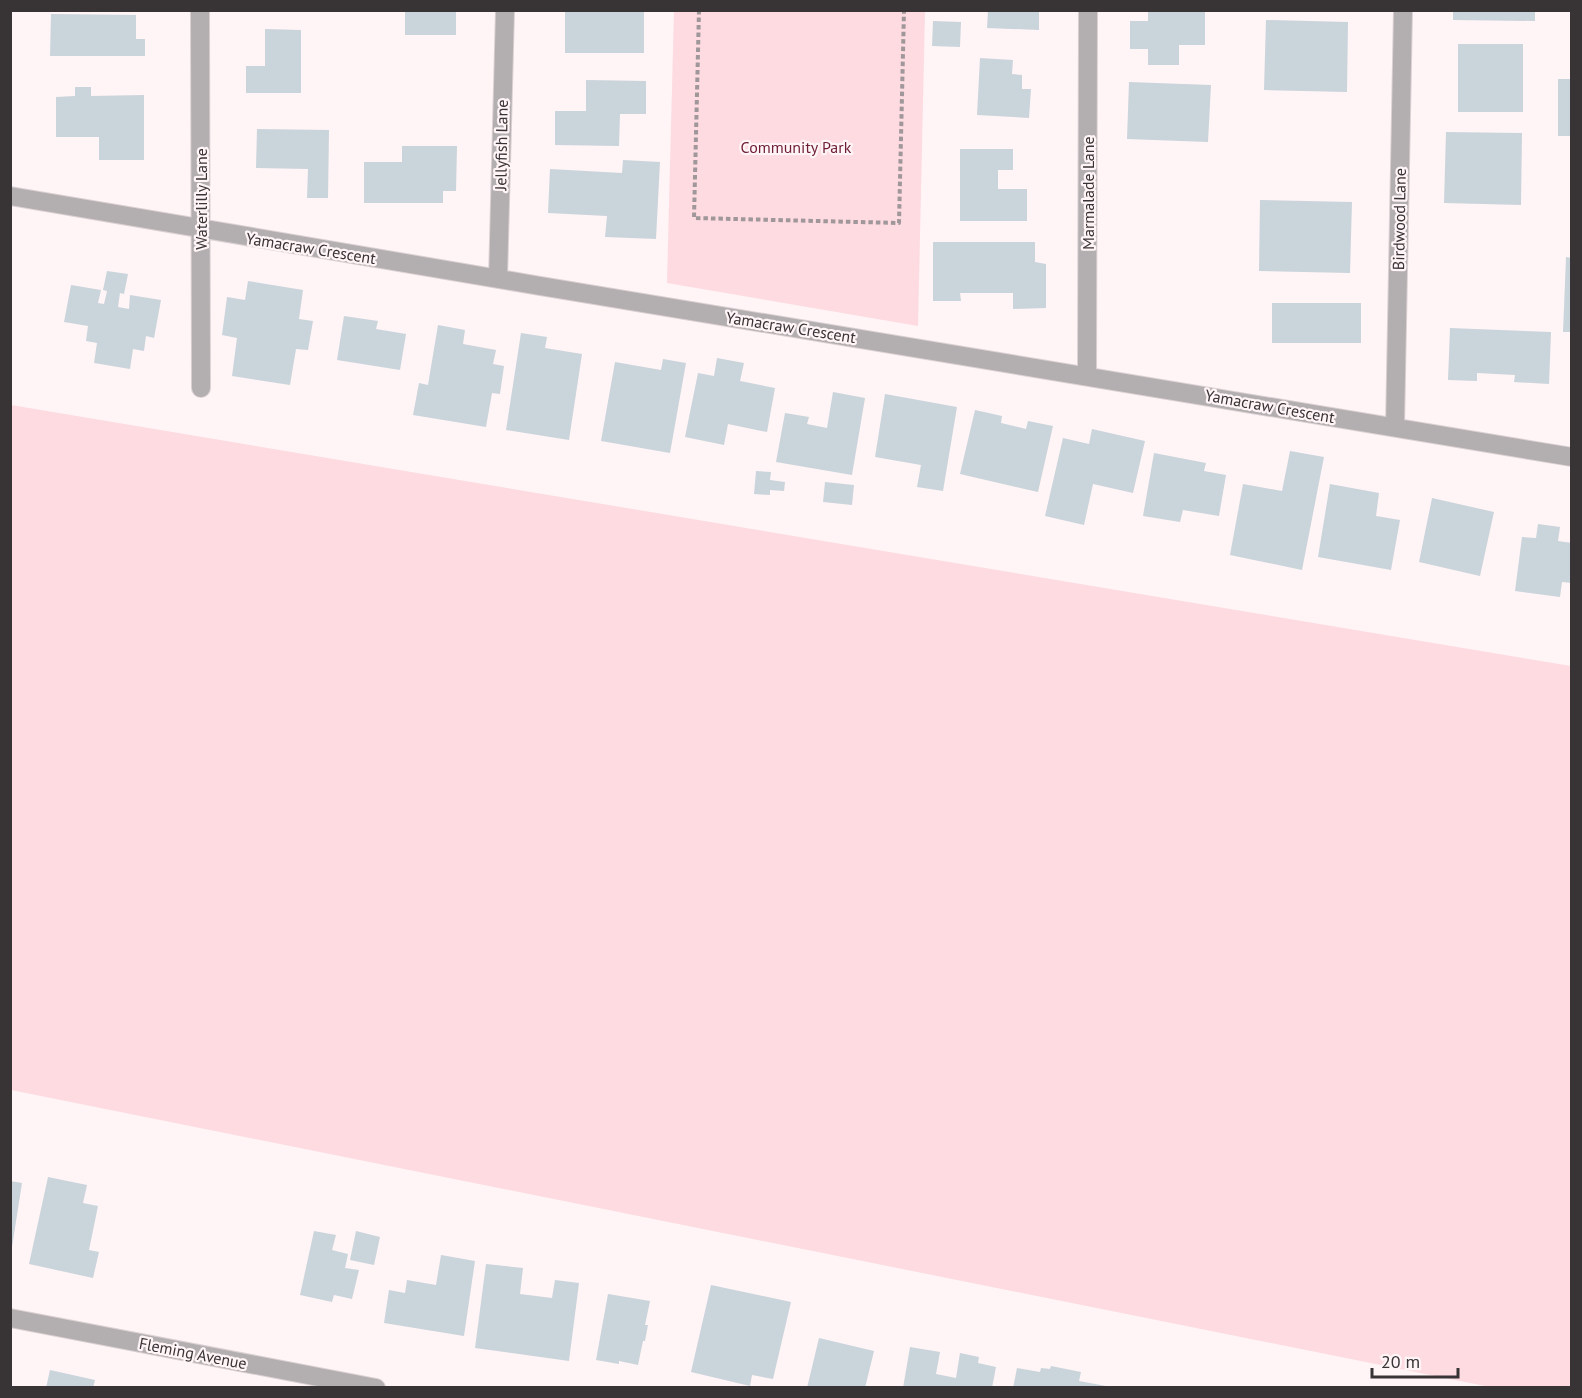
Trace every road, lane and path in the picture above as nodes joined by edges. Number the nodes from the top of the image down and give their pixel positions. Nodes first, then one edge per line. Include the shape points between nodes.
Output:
1 (200, 10) edge
2 (505, 10) edge
3 (699, 10) edge
4 (904, 10) edge
5 (1088, 10) edge
6 (1403, 10) edge
7 (10, 196) edge
8 (202, 230) junction
9 (498, 279) junction
10 (1087, 375) junction
11 (201, 388) dead end
12 (1395, 427) junction
13 (1572, 458) edge
14 (10, 1318) edge
15 (376, 1388) edge

1 - 8 street, Waterlilly Lane
2 - 9 street, Jellyfish Lane
3 - 4 path via 694,218 899,223
5 - 10 street, Marmalade Lane
6 - 12 street, Birdwood Lane
7 - 8 street, Yamacraw Crescent
8 - 9 street, Yamacraw Crescent
8 - 11 street, Waterlilly Lane
9 - 10 street, Yamacraw Crescent
10 - 12 street, Yamacraw Crescent
12 - 13 street, Yamacraw Crescent
14 - 15 street, Fleming Avenue

